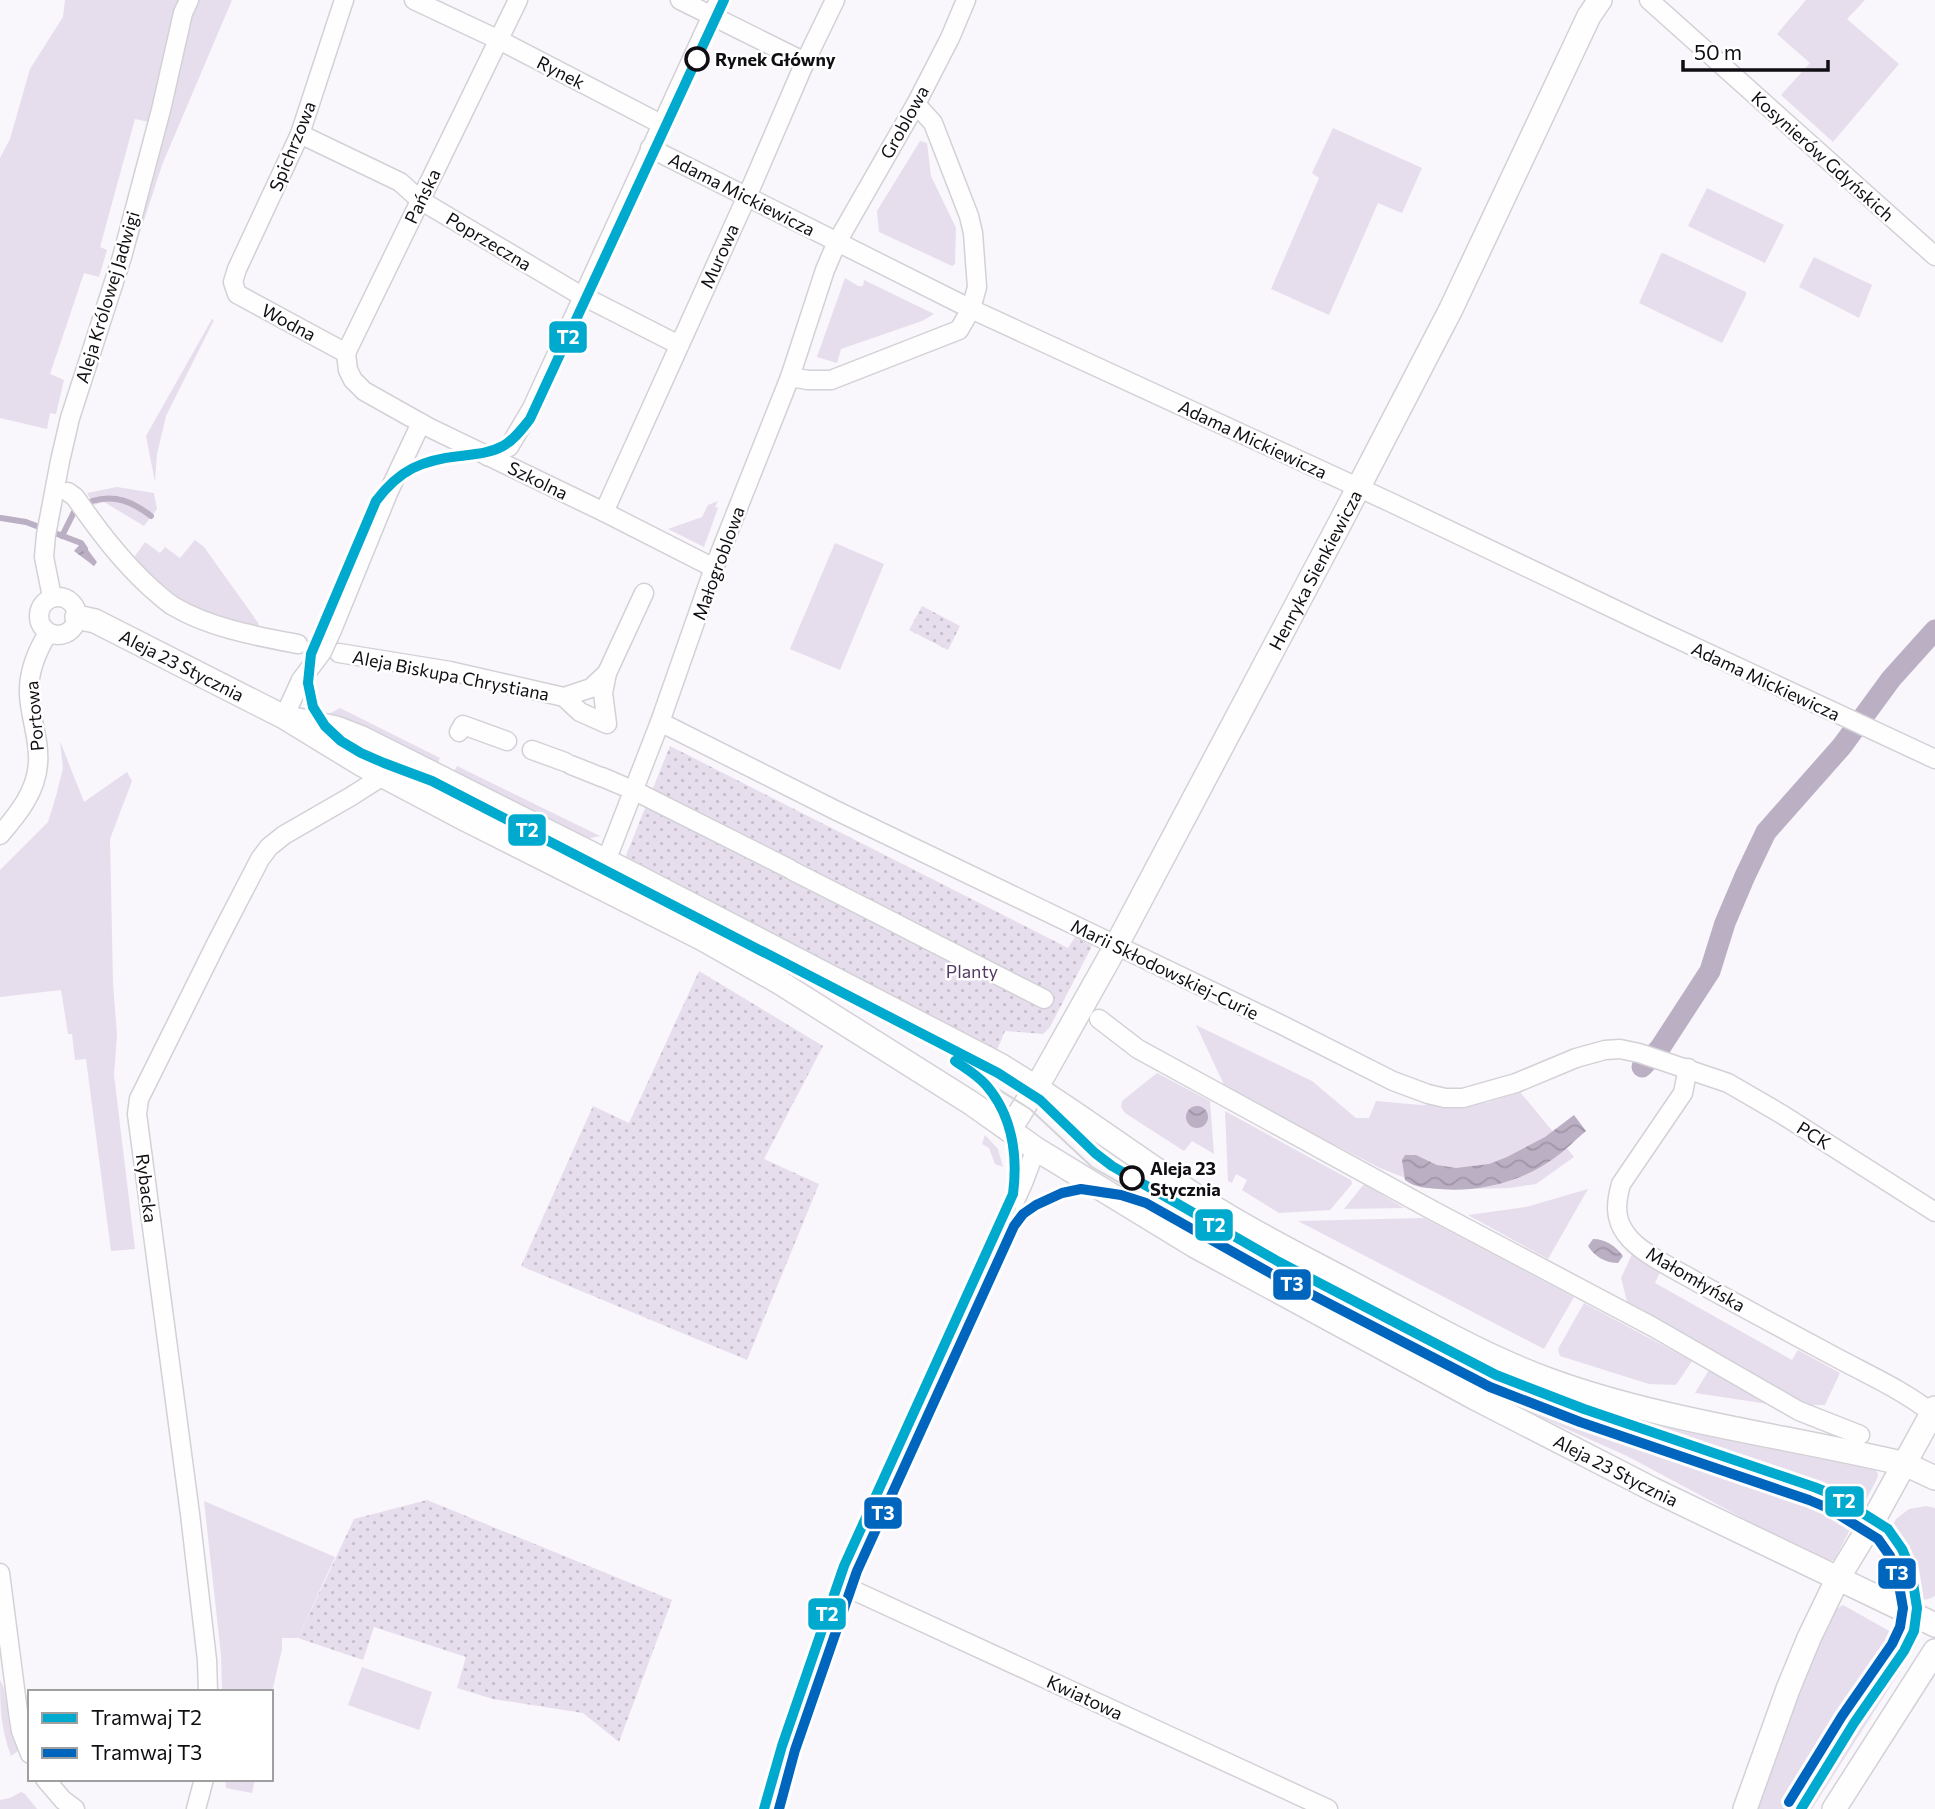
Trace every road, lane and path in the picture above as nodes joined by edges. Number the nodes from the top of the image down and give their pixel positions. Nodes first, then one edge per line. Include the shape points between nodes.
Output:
1 (189, 0) edge
2 (344, 0) edge
3 (414, 0) edge
4 (518, 0) edge
5 (680, 0) edge
6 (835, 0) edge
7 (967, 0) edge
8 (1600, 0) edge
9 (1649, 0) edge
10 (715, 8) edge
11 (499, 40) junction
12 (805, 62) junction
13 (916, 104) junction
14 (300, 134) junction
15 (655, 137) junction
16 (746, 197) junction
17 (420, 200) junction
18 (837, 242) junction
19 (1935, 256) edge
20 (235, 289) joint
21 (582, 296) junction
22 (971, 309) junction
23 (679, 345) junction
24 (346, 353) junction
25 (790, 377) junction
26 (421, 423) junction
27 (487, 456) junction
28 (1358, 487) junction
29 (68, 492) dead end
30 (604, 512) junction
31 (715, 568) junction
32 (644, 593) dead end
33 (52, 597) junction
34 (77, 617) junction
35 (48, 633) junction
36 (298, 644) dead end
37 (339, 653) dead end
38 (607, 673) junction
39 (564, 697) junction
40 (284, 717) junction
41 (660, 722) junction
42 (459, 732) dead end
43 (1935, 759) edge
44 (383, 776) junction
45 (0, 835) edge
46 (606, 861) junction
47 (596, 884) junction
48 (1116, 946) junction
49 (1044, 999) dead end
50 (1099, 1019) dead end
51 (1688, 1068) junction
52 (1037, 1087) junction
53 (1010, 1129) junction
54 (1037, 1149) junction
55 (1935, 1212) edge
56 (1934, 1410) edge
57 (1860, 1435) dead end
58 (1905, 1464) junction
59 (1935, 1478) edge
60 (0, 1573) edge
61 (1838, 1578) junction
62 (842, 1585) junction
63 (1935, 1625) edge
64 (1935, 1651) edge
65 (208, 1690) edge
66 (28, 1749) edge
67 (47, 1781) edge
68 (203, 1781) edge
69 (74, 1809) edge
70 (196, 1809) edge
71 (768, 1809) edge
72 (1328, 1809) edge
73 (1745, 1809) edge
74 (1834, 1809) edge

1 - 33 street, Aleja Królowej Jadwigi via 122,257 70,418 46,535 44,557
2 - 14 street, Spichrzowa
3 - 11 street, Rynek
4 - 11 street
5 - 10 street
6 - 12 street, Murowa
7 - 13 street, Groblowa
8 - 28 street, Henryka Sienkiewicza via 1451,309
9 - 19 street, Kosynierów Gdyńskich
10 - 12 street
10 - 15 street
11 - 15 street, Rynek
11 - 17 street, Pańska
12 - 16 street, Murowa
13 - 18 street, Groblowa
13 - 22 street via 933,123 969,216 977,287
14 - 17 street, Poprzeczna via 400,182
14 - 20 street, Spichrzowa via 237,269
15 - 16 street, Adama Mickiewicza
15 - 21 street
16 - 18 street, Adama Mickiewicza
16 - 23 street, Murowa
17 - 21 street, Poprzeczna
17 - 24 street, Pańska
18 - 22 street, Adama Mickiewicza
18 - 25 street, Małogroblowa
20 - 24 street, Wodna
21 - 23 street, Poprzeczna
21 - 27 street via 517,435 509,447
22 - 25 street via 959,330 831,380
22 - 28 street, Adama Mickiewicza
23 - 30 street, Murowa
24 - 26 street, Szkolna via 348,370 364,391
25 - 31 street, Małogroblowa
26 - 27 street, Szkolna
26 - 40 street, bridge via 322,652 301,680
27 - 30 street, Szkolna
28 - 43 street, Adama Mickiewicza via 1845,718 1876,738
28 - 48 street, Henryka Sienkiewicza
29 - 36 street via 118,555 170,604 223,627
30 - 31 street, Szkolna
31 - 41 street, Małogroblowa
32 - 38 street, Aleja Biskupa Chrystiana
33 - 34 street via 70,600
33 - 35 street via 39,610 40,623
34 - 35 street via 69,631
34 - 40 street, Aleja 23 Stycznia via 95,621
35 - 45 street, Portowa via 30,673 38,766 25,804
37 - 39 street, Aleja Biskupa Chrystiana via 450,671
38 - 39 street, Aleja Biskupa Chrystiana via 592,688
38 - 39 street, Aleja Biskupa Chrystiana via 603,693 606,727
40 - 44 street, Aleja 23 Stycznia
40 - 46 street, Aleja 23 Stycznia via 362,738
41 - 46 street, Małogroblowa
41 - 48 street, Marii Skłodowskiej-Curie
42 - 49 street via 463,725 631,790
44 - 47 street, Aleja 23 Stycznia
44 - 65 street, Rybacka via 269,847 139,1099 137,1114 190,1514
46 - 47 street, Małogroblowa
46 - 52 street, Aleja 23 Stycznia
47 - 53 street, Aleja 23 Stycznia via 779,982
48 - 51 street, Marii Skłodowskiej-Curie via 1388,1079 1446,1098 1463,1098 1517,1083 1605,1050 1639,1053
48 - 52 street, Henryka Sienkiewicza
50 - 57 street via 1138,1049 1799,1411
51 - 55 street, PCK via 1728,1083 1783,1115
51 - 56 street, Małomłyńska via 1683,1093 1621,1184 1616,1212 1628,1237 1652,1256
52 - 53 street, Henryka Sienkiewicza
52 - 58 street, Aleja 23 Stycznia via 1209,1205 1511,1364 1548,1380 1661,1412
53 - 54 street, Aleja 23 Stycznia
54 - 61 street, Aleja 23 Stycznia via 1195,1246 1475,1398
54 - 62 street
56 - 58 street
58 - 59 street, Aleja 23 Stycznia
58 - 61 street
60 - 66 street via 19,1721
61 - 63 street, Aleja 23 Stycznia
61 - 73 street via 1788,1689
62 - 71 street
62 - 72 street, Kwiatowa
64 - 74 street
67 - 69 street
68 - 70 street

